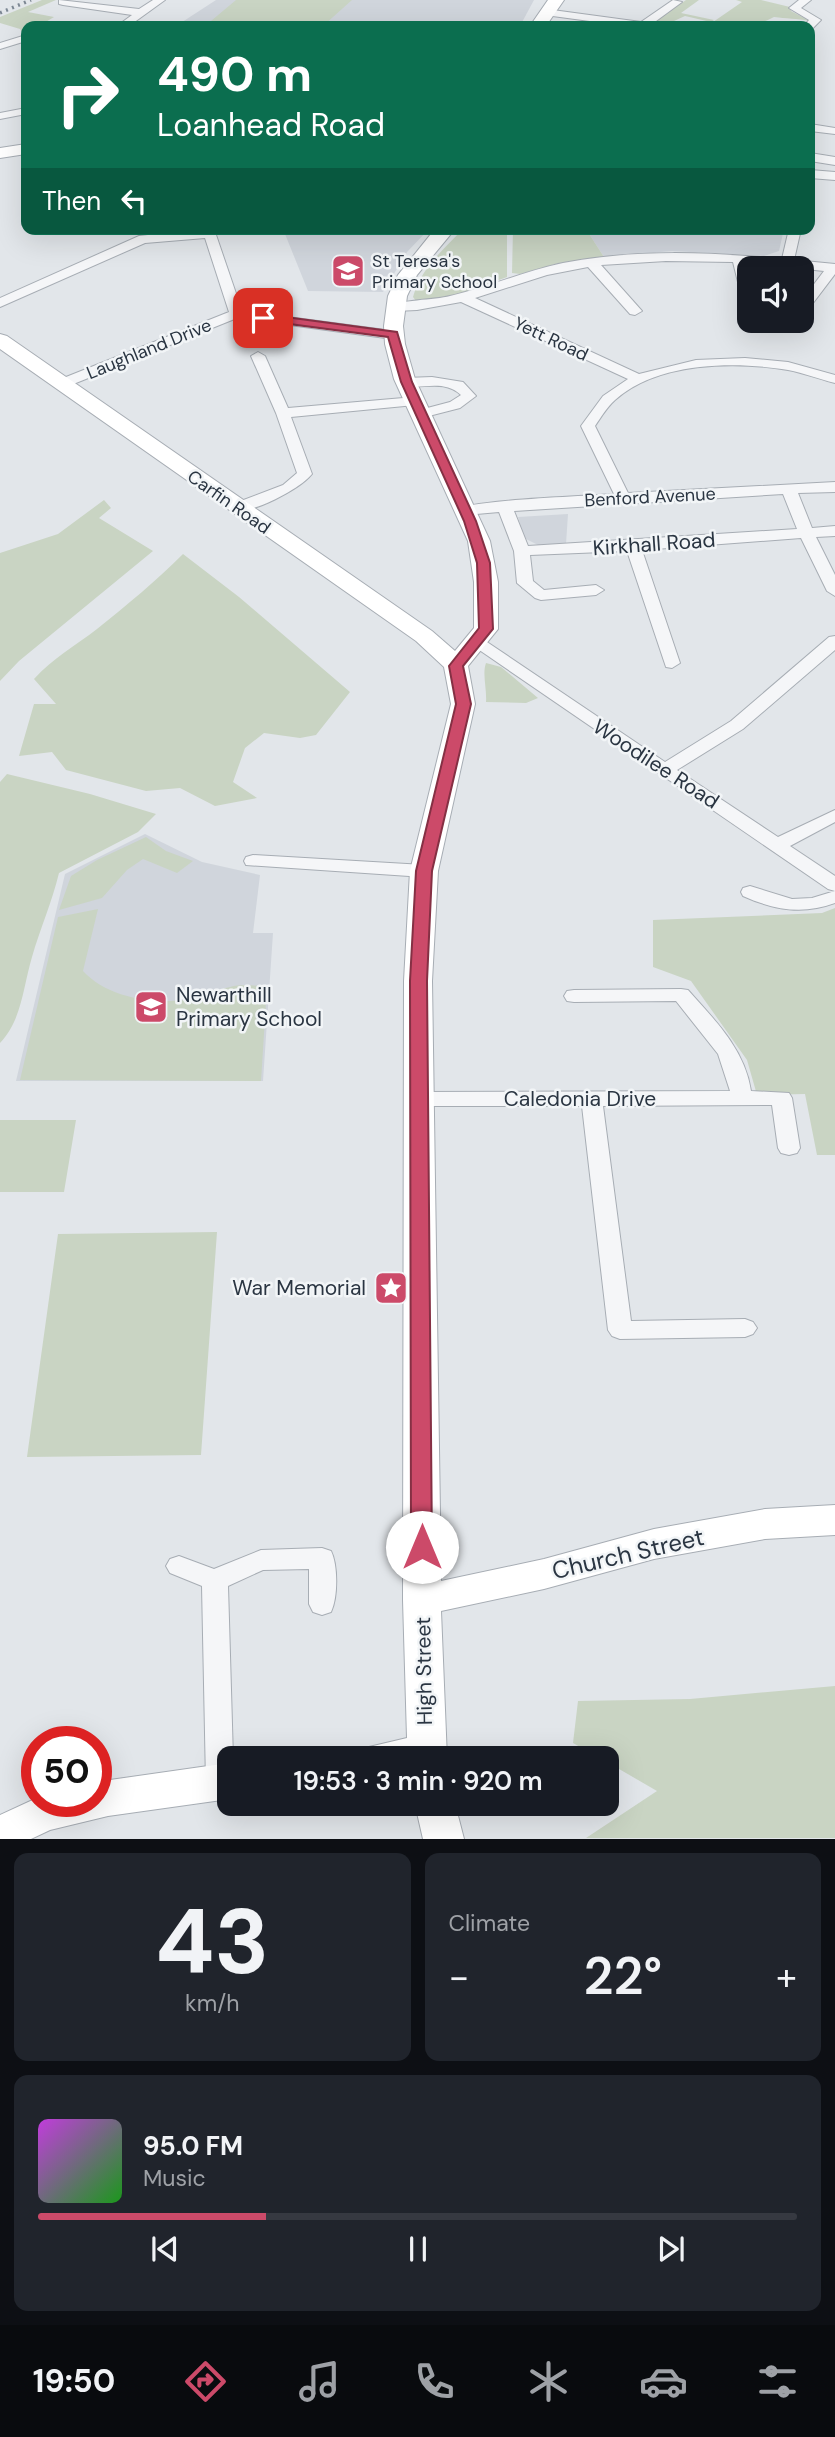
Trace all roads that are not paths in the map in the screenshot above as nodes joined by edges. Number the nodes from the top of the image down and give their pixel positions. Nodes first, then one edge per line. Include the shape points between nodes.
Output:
1 (160, 0) edge
2 (556, 0) edge
3 (806, 0) edge
4 (63, 2) dead end
5 (677, 2) edge
6 (89, 3) edge
7 (142, 13) junction
8 (542, 19) edge
9 (130, 21) edge
10 (572, 21) edge
11 (652, 21) edge
12 (815, 21) edge
13 (21, 40) edge
14 (0, 46) edge
15 (21, 112) edge
16 (0, 116) edge
17 (815, 128) edge
18 (835, 131) edge
19 (21, 150) edge
20 (0, 153) edge
21 (815, 158) edge
22 (835, 161) edge
23 (815, 174) edge
24 (835, 176) edge
25 (184, 235) edge
26 (210, 235) edge
27 (440, 235) edge
28 (794, 235) edge
29 (789, 256) edge
30 (737, 259) edge
31 (592, 262) junction
32 (814, 266) edge
33 (834, 268) edge
34 (814, 292) edge
35 (464, 298) junction
36 (0, 303) edge
37 (395, 307) junction
38 (635, 311) dead end
39 (236, 314) junction
40 (393, 335) junction
41 (0, 340) edge
42 (258, 356) dead end
43 (638, 379) junction
44 (835, 379) edge
45 (61, 384) junction
46 (414, 399) junction
47 (284, 413) junction
48 (835, 487) edge
49 (789, 491) junction
50 (623, 498) junction
51 (504, 506) junction
52 (237, 507) junction
53 (465, 510) junction
54 (835, 531) edge
55 (806, 533) junction
56 (634, 547) junction
57 (522, 551) junction
58 (596, 590) dead end
59 (835, 591) edge
60 (478, 641) junction
61 (835, 641) edge
62 (672, 663) dead end
63 (456, 666) junction
64 (666, 769) junction
65 (835, 815) edge
66 (777, 845) junction
67 (253, 861) dead end
68 (424, 871) junction
69 (835, 885) edge
70 (750, 892) dead end
71 (835, 897) edge
72 (574, 996) dead end
73 (592, 1098) junction
74 (742, 1098) junction
75 (419, 1099) junction
76 (789, 1148) dead end
77 (745, 1328) dead end
78 (835, 1520) edge
79 (180, 1566) dead end
80 (215, 1580) junction
81 (422, 1600) junction
82 (322, 1604) dead end
83 (222, 1746) edge
84 (426, 1746) edge
85 (217, 1783) edge
86 (438, 1816) edge
87 (0, 1838) edge
88 (444, 1839) edge

1 - 7 street
2 - 8 main road
3 - 12 street via 794,8
4 - 6 street
5 - 11 street
6 - 7 street
7 - 9 street
8 - 10 street
13 - 14 street
15 - 16 street
17 - 18 street
19 - 20 main road
21 - 22 street
23 - 24 street
25 - 36 street via 143,240
26 - 39 street
27 - 37 main road via 411,269
28 - 29 street
30 - 31 street via 680,256
31 - 35 street via 534,274
31 - 38 street
32 - 33 street
33 - 34 street
35 - 37 street
35 - 43 street, Yett Road
37 - 40 main road
39 - 40 street
39 - 45 street, Laughland Drive
40 - 46 main road
41 - 45 main road, Carfin Road
42 - 47 street
43 - 44 street via 730,362 788,366
43 - 50 street via 610,397 588,426
45 - 52 main road, Carfin Road
46 - 47 street
46 - 53 main road
47 - 52 street via 305,474 288,488
48 - 49 street, Benford Avenue
49 - 50 street, Benford Avenue
49 - 55 street
50 - 51 street, Benford Avenue
51 - 53 street, Benford Avenue
51 - 57 street
52 - 63 main road, Carfin Road via 424,636
53 - 60 main road via 479,541 486,582 486,629
54 - 55 street, Kirkhall Road
55 - 56 street, Kirkhall Road
55 - 59 street
56 - 57 street, Kirkhall Road
56 - 62 street
57 - 58 street via 525,583 541,595
60 - 63 main road
60 - 64 street, Woodilee Road
61 - 64 street via 737,725
63 - 68 main road, High Street via 463,704
64 - 66 street, Woodilee Road
65 - 66 street
66 - 69 street, Woodilee Road
67 - 68 street
68 - 75 main road, High Street via 418,981
70 - 71 street via 777,905 816,905
72 - 74 street via 681,995 731,1055
73 - 74 street, Caledonia Drive
73 - 75 street, Caledonia Drive
73 - 77 street via 620,1330
74 - 76 street, Caledonia Drive via 782,1098
75 - 81 main road, High Street
78 - 81 main road, Church Street via 765,1524 654,1545
79 - 80 street
80 - 82 street via 261,1560 322,1558
80 - 83 street
81 - 84 main road, High Street
85 - 87 main road via 60,1807 9,1828
86 - 88 main road

